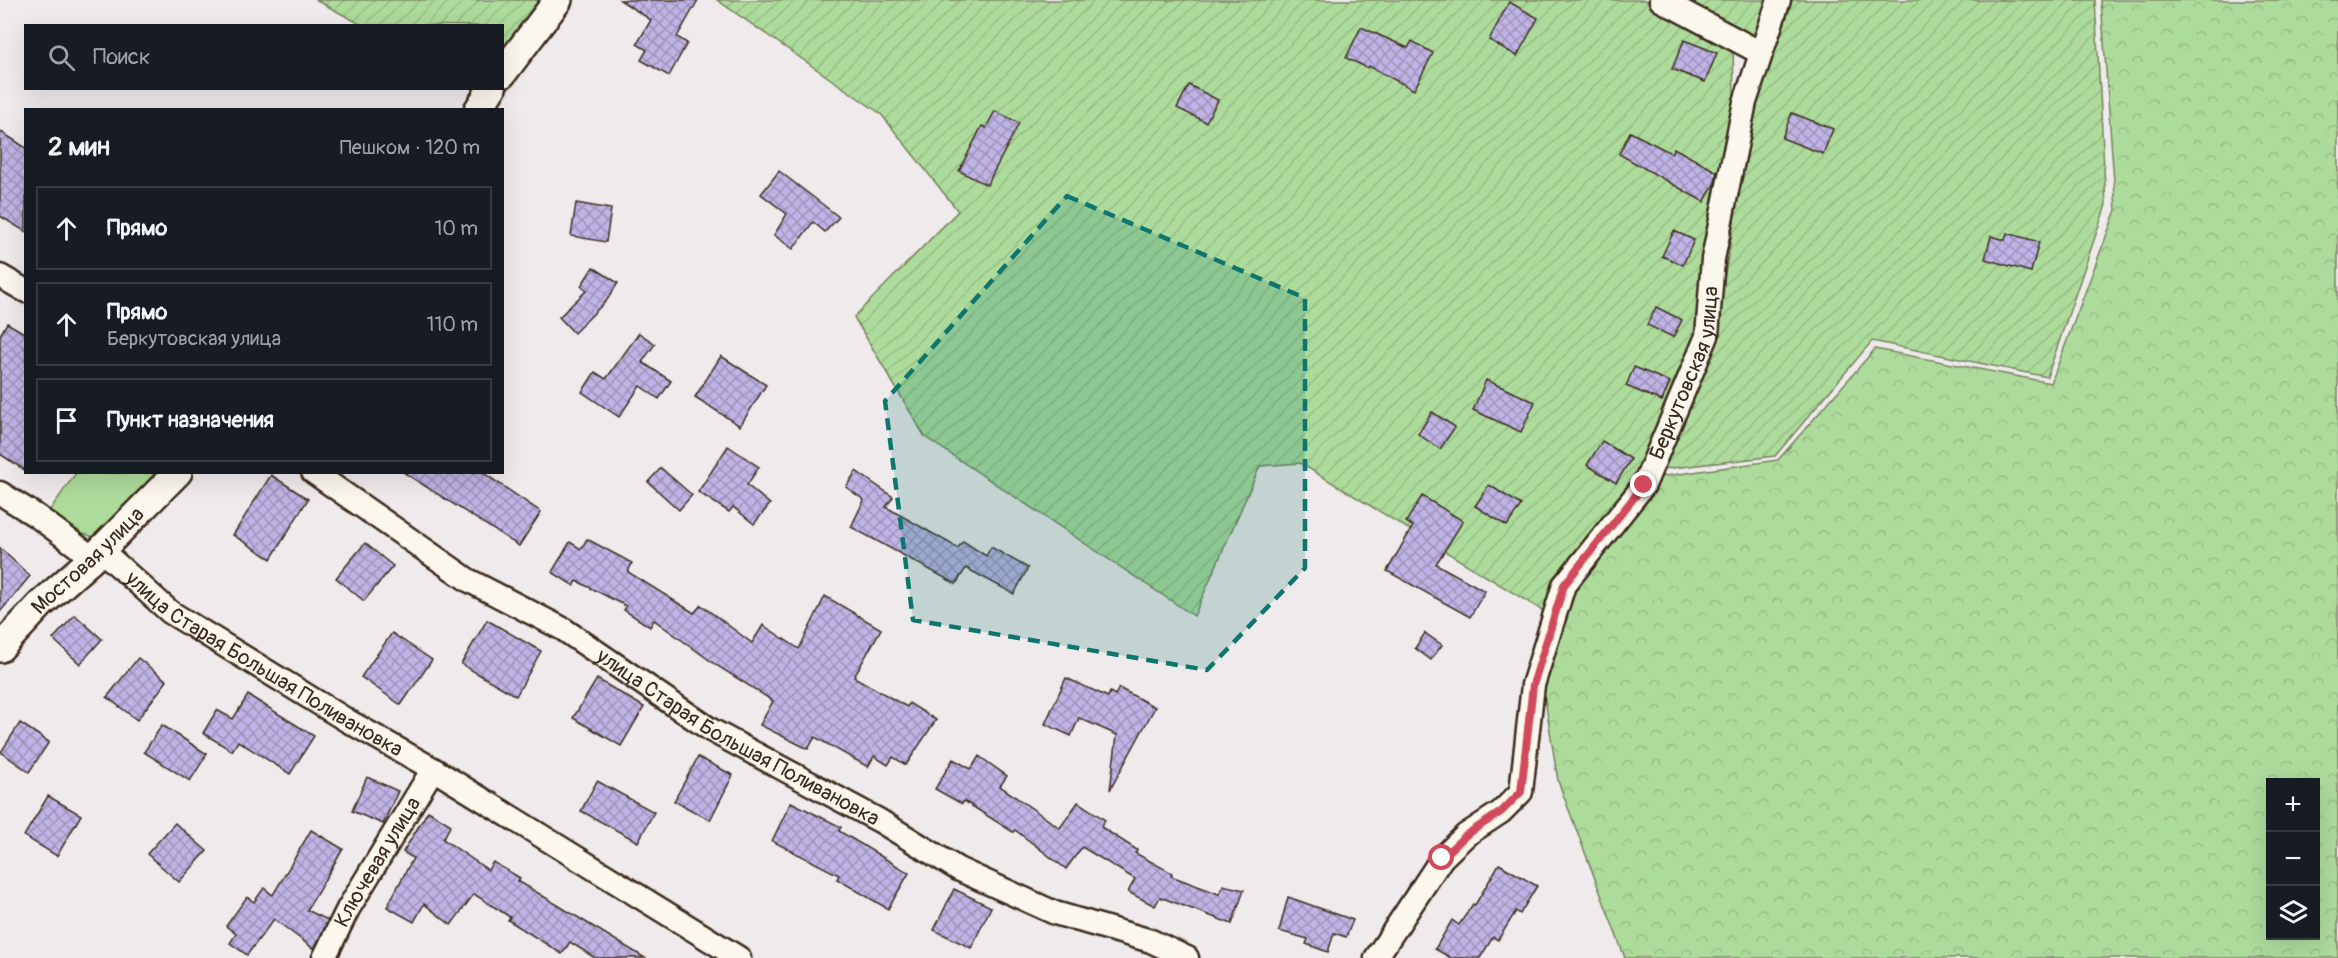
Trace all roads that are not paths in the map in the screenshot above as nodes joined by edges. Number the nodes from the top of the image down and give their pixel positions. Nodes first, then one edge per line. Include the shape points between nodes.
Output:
1 (558, 0) edge
2 (1660, 0) edge
3 (1779, 0) edge
4 (1760, 52) junction
5 (504, 71) edge
6 (491, 90) edge
7 (479, 108) edge
8 (0, 276) edge
9 (24, 290) edge
10 (176, 474) edge
11 (316, 474) edge
12 (0, 493) edge
13 (97, 554) junction
14 (0, 648) edge
15 (433, 769) junction
16 (324, 958) edge
17 (739, 958) edge
18 (1186, 958) edge
19 (1376, 958) edge

1 - 5 street
2 - 4 street
3 - 4 street, Беркутовская улица
4 - 19 street, Беркутовская улица via 1745,102 1713,259 1707,336 1644,485 1564,585 1533,685 1521,792 1442,858
6 - 7 street
8 - 9 street
10 - 13 street, Мостовая улица
11 - 18 street, улица Старая Большая Поливановка via 468,580 563,629 711,730 880,821 958,869 1055,913 1151,941
12 - 13 street, улица Старая Большая Поливановка
13 - 14 street, Мостовая улица via 40,604
13 - 15 street, улица Старая Большая Поливановка via 170,612
15 - 16 street, Ключевая улица via 348,909
15 - 17 street, улица Старая Большая Поливановка

